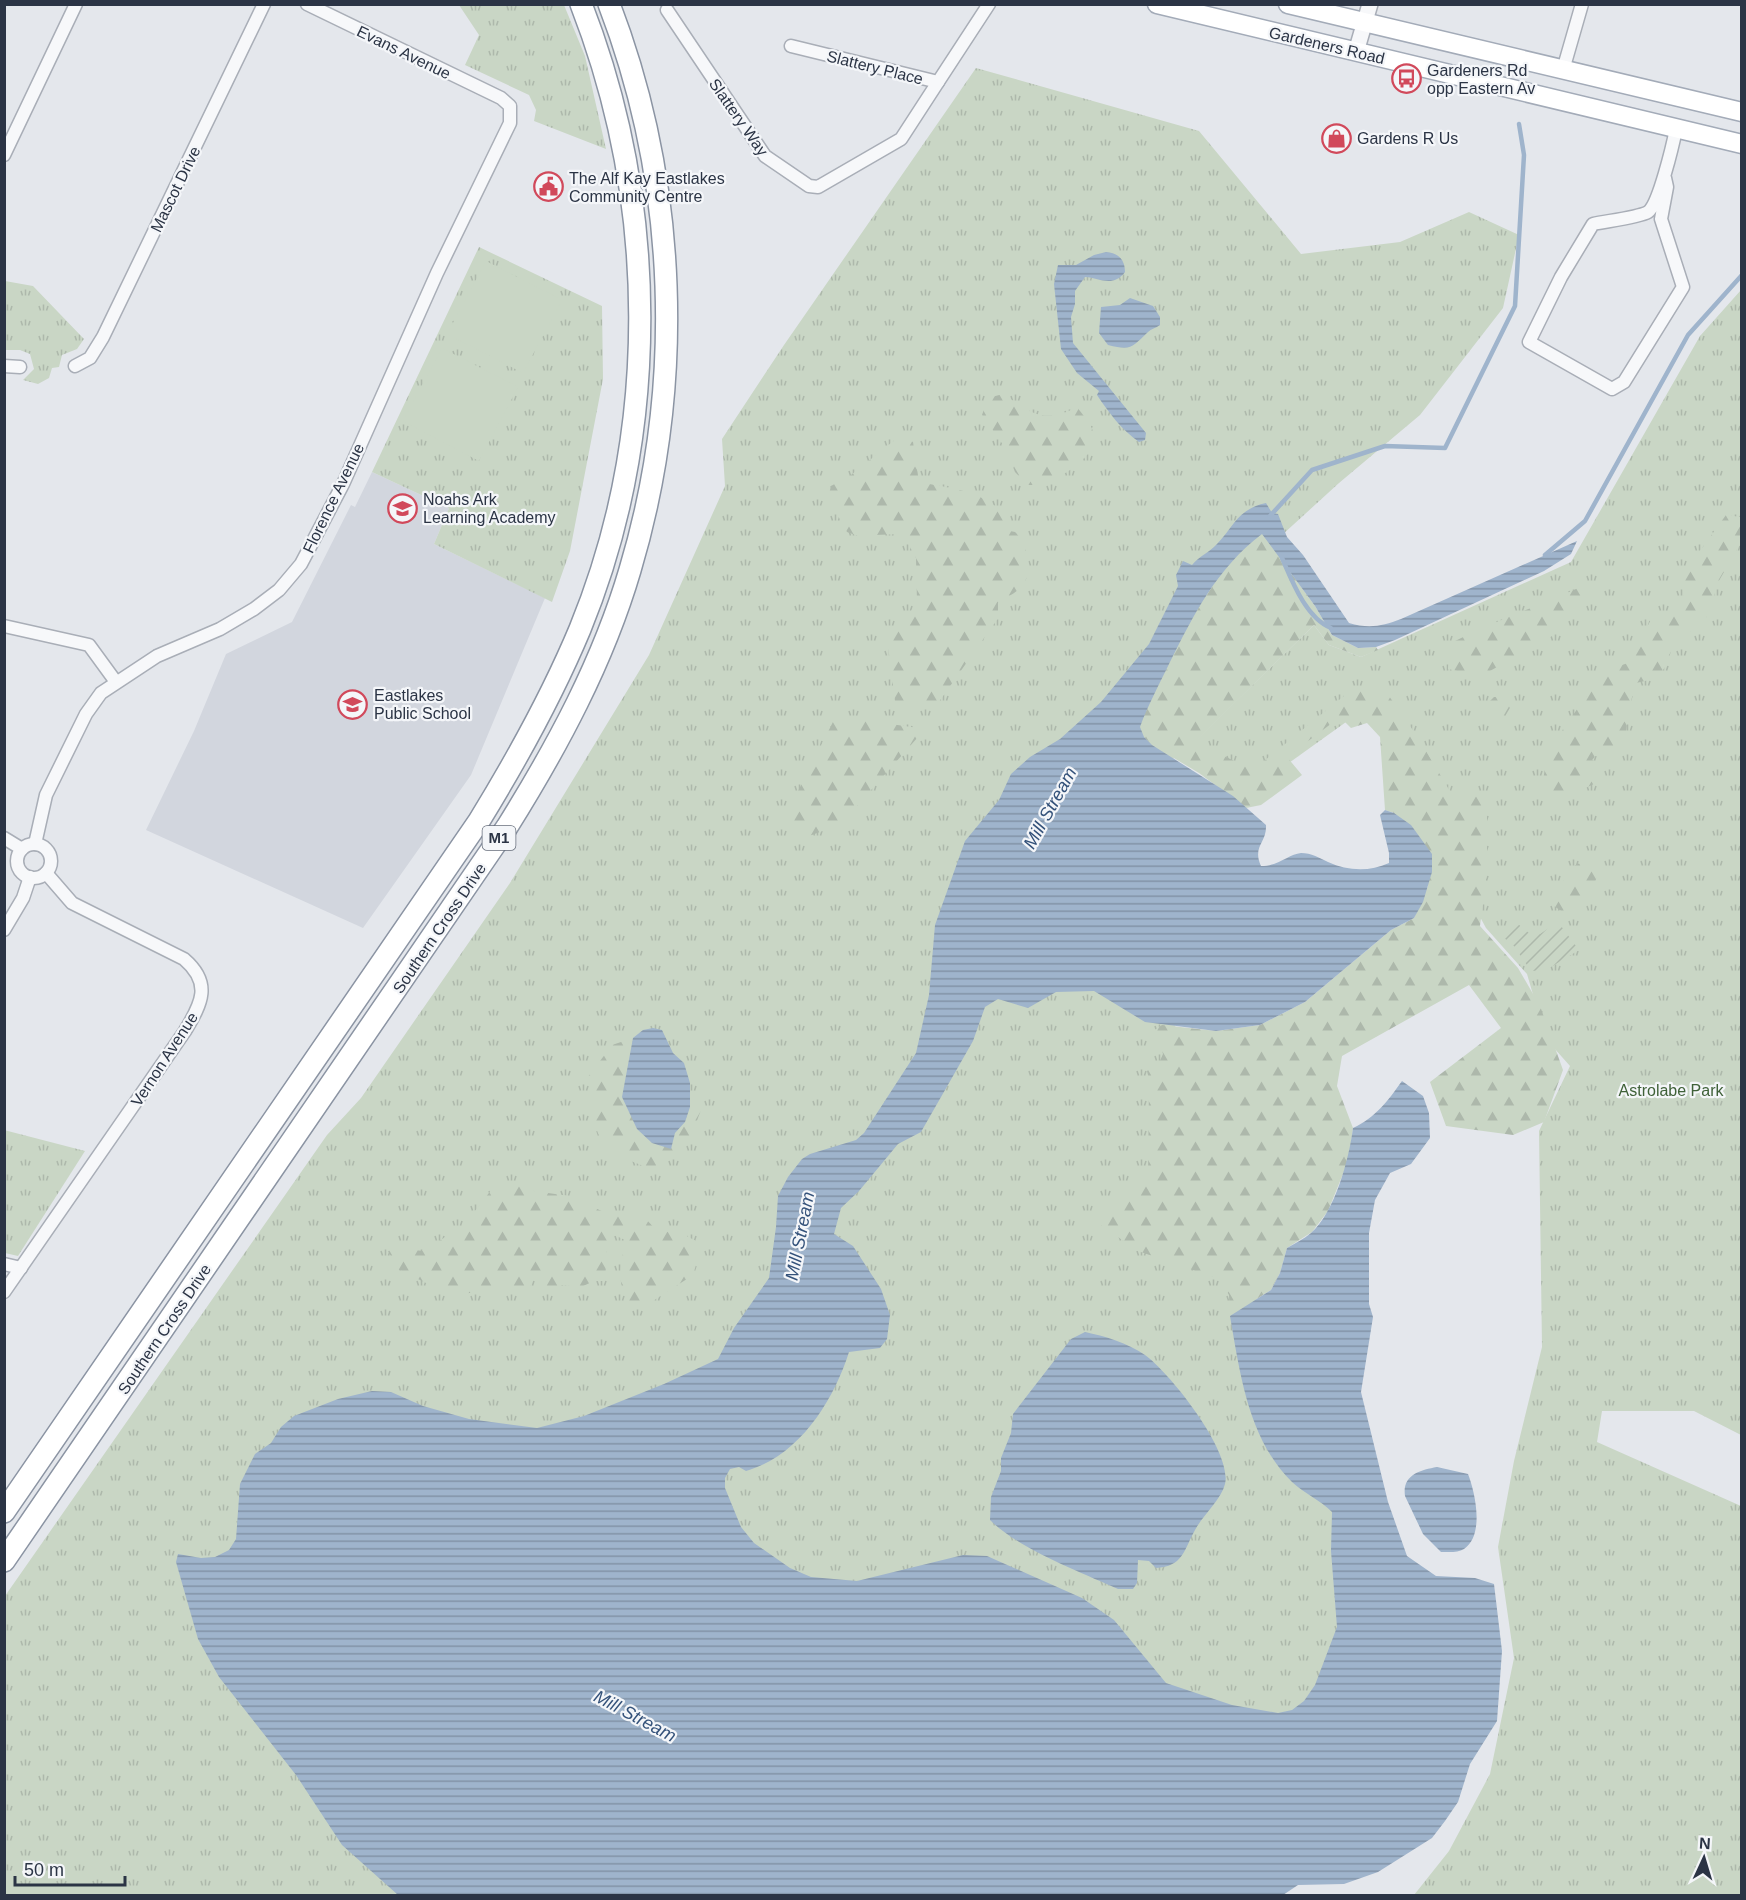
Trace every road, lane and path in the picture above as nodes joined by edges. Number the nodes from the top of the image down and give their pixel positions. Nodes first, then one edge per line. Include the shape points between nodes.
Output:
1 (76, 4) edge
2 (264, 4) edge
3 (307, 4) edge
4 (581, 4) edge
5 (609, 4) edge
6 (989, 4) edge
7 (1157, 4) edge
8 (1288, 4) edge
9 (1370, 4) edge
10 (1582, 4) edge
11 (667, 10) dead end
12 (1365, 23) junction
13 (791, 46) dead end
14 (1356, 52) junction
15 (1563, 70) junction
16 (938, 82) junction
17 (501, 98) joint
18 (1742, 112) edge
19 (1676, 129) junction
20 (1742, 144) edge
21 (4, 155) edge
22 (1665, 178) junction
23 (4, 366) edge
24 (75, 366) dead end
25 (20, 367) dead end
26 (4, 626) edge
27 (116, 682) junction
28 (4, 838) edge
29 (35, 844) junction
30 (22, 849) junction
31 (46, 873) junction
32 (30, 877) junction
33 (4, 930) edge
34 (4, 1264) edge
35 (21, 1268) junction
36 (4, 1292) edge
37 (4, 1512) edge
38 (4, 1561) edge

1 - 21 street
2 - 24 street, Mascot Drive via 103,337 90,358
3 - 17 street, Evans Avenue
4 - 37 highway, Southern Cross Drive / M1 via 600,54 622,138 631,186 640,293 639,364 631,438 606,554 581,626 543,712 478,821
5 - 38 highway, Southern Cross Drive / M1 via 625,46 661,205 666,358 648,498 630,570 605,640 544,767 507,827
6 - 16 street, Slattery Place
7 - 14 main road, Gardeners Road
8 - 12 main road, Gardeners Road
9 - 12 street
10 - 15 street
11 - 16 street, Slattery Way via 765,156 809,186 818,187 901,139
12 - 14 street
12 - 15 main road, Gardeners Road
13 - 16 street, Slattery Place
14 - 19 main road, Gardeners Road
15 - 18 main road, Gardeners Road
17 - 27 street, Florence Avenue via 510,106 510,123 437,273 343,484 301,564 279,590 254,609 220,629 157,656
19 - 20 main road, Gardeners Road
19 - 22 street
22 - 22 street via 1661,219 1683,287 1624,382 1612,389 1529,342 1593,224 1647,212 1655,204 1659,185
23 - 25 street
26 - 27 street via 89,645
27 - 29 street, Florence Avenue via 92,704 69,747 40,809
28 - 30 street
29 - 30 street
29 - 31 street via 45,848 51,857
30 - 32 street via 18,866
31 - 32 street
31 - 35 street, Vernon Avenue via 72,903 184,959 193,966 202,988 197,1010 185,1031
32 - 33 street
34 - 35 street
35 - 36 street, Vernon Avenue

